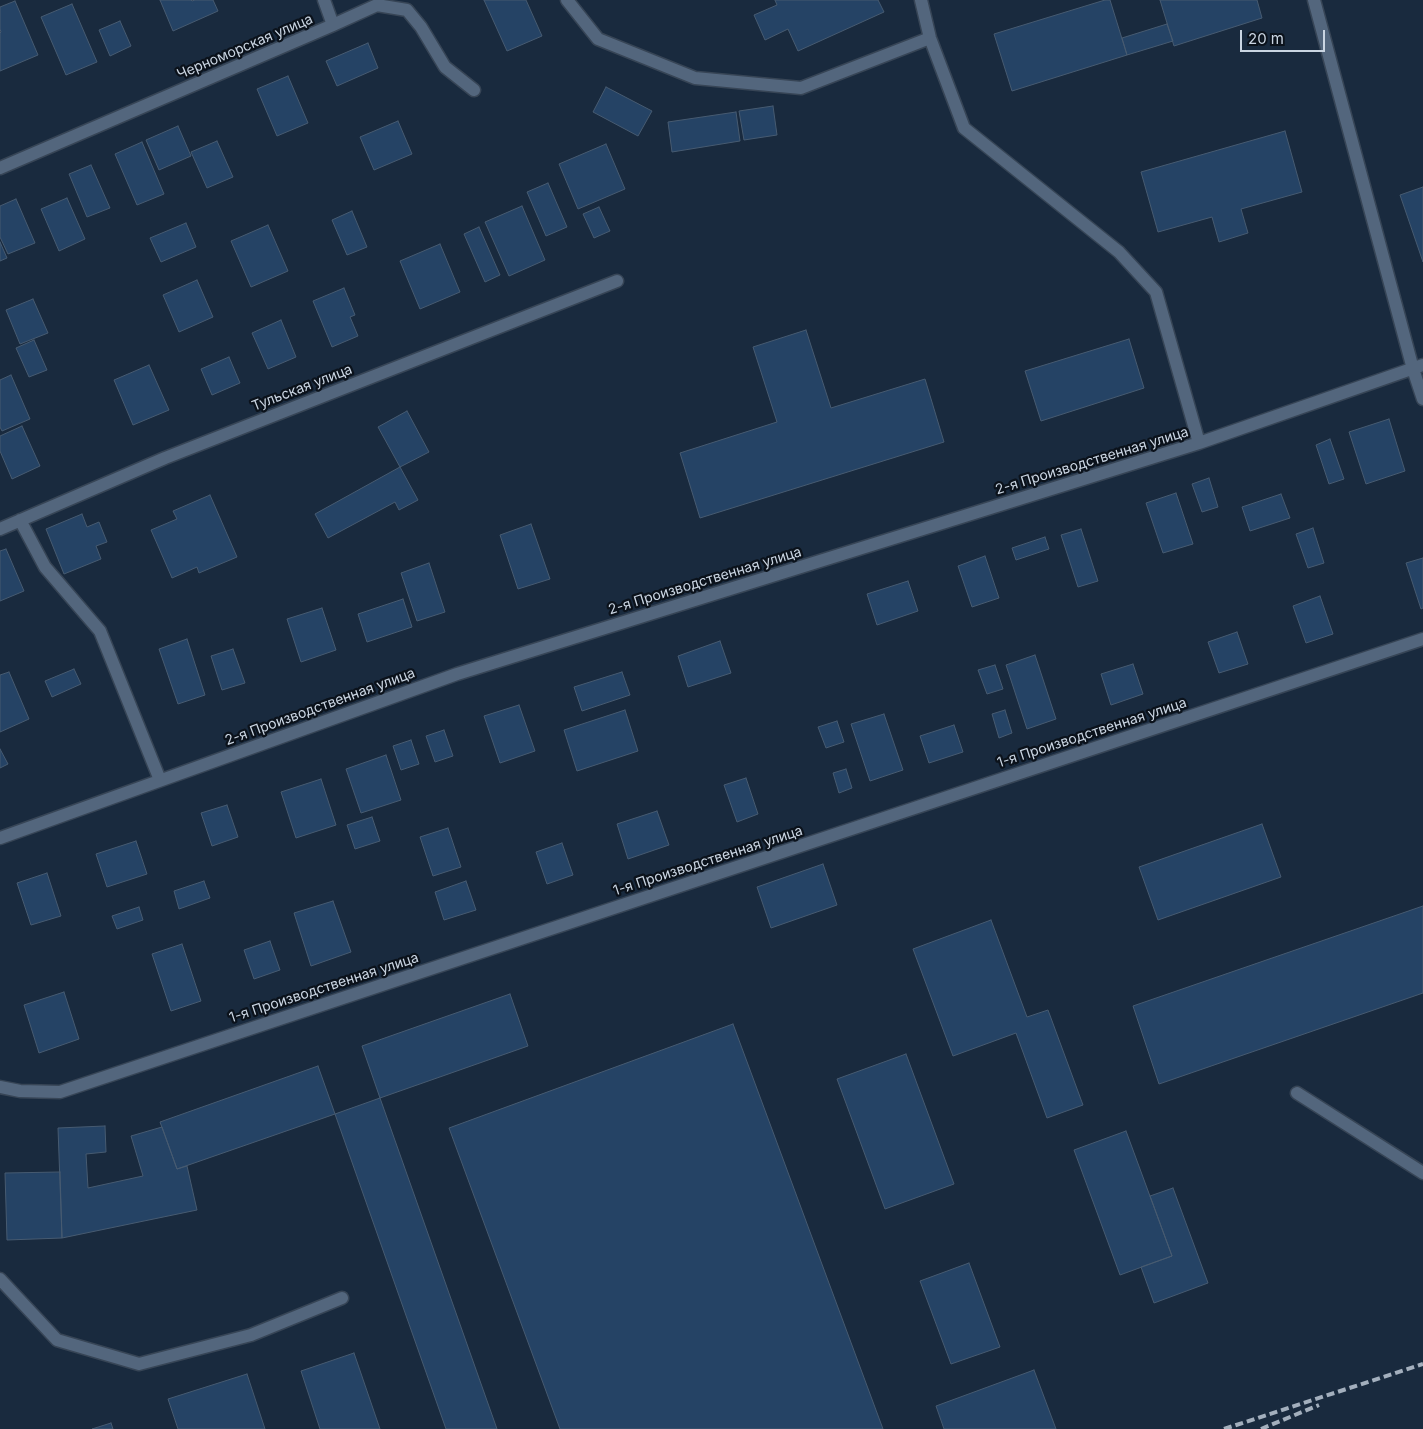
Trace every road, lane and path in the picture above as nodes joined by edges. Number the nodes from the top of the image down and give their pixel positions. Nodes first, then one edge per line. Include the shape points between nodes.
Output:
1 (324, 0) edge
2 (567, 0) edge
3 (921, 0) edge
4 (1314, 0) edge
5 (333, 26) junction
6 (930, 38) junction
7 (474, 90) dead end
8 (0, 168) edge
9 (617, 281) dead end
10 (1418, 367) edge
11 (1423, 399) edge
12 (1199, 443) junction
13 (20, 520) junction
14 (0, 528) edge
15 (1423, 639) edge
16 (160, 780) junction
17 (0, 838) edge
18 (0, 1087) edge
19 (1297, 1093) dead end
20 (1423, 1173) edge
21 (0, 1279) edge
22 (342, 1298) dead end

1 - 5 street
2 - 6 street via 598,39 695,78 801,88
3 - 6 street
4 - 10 street
5 - 7 street, Черноморская улица via 377,5 407,10 445,67
5 - 8 street, Черноморская улица
6 - 12 street via 964,128 1119,252 1156,292
9 - 13 street, Тульская улица via 165,458
10 - 11 street
10 - 12 street, 2-я Производственная улица
12 - 16 street, 2-я Производственная улица via 457,674
13 - 14 street, Тульская улица
13 - 16 street via 45,567 100,631
15 - 18 street, 1-я Производственная улица via 60,1092
16 - 17 street, 2-я Производственная улица
19 - 20 street
21 - 22 street via 57,1340 139,1364 252,1335

